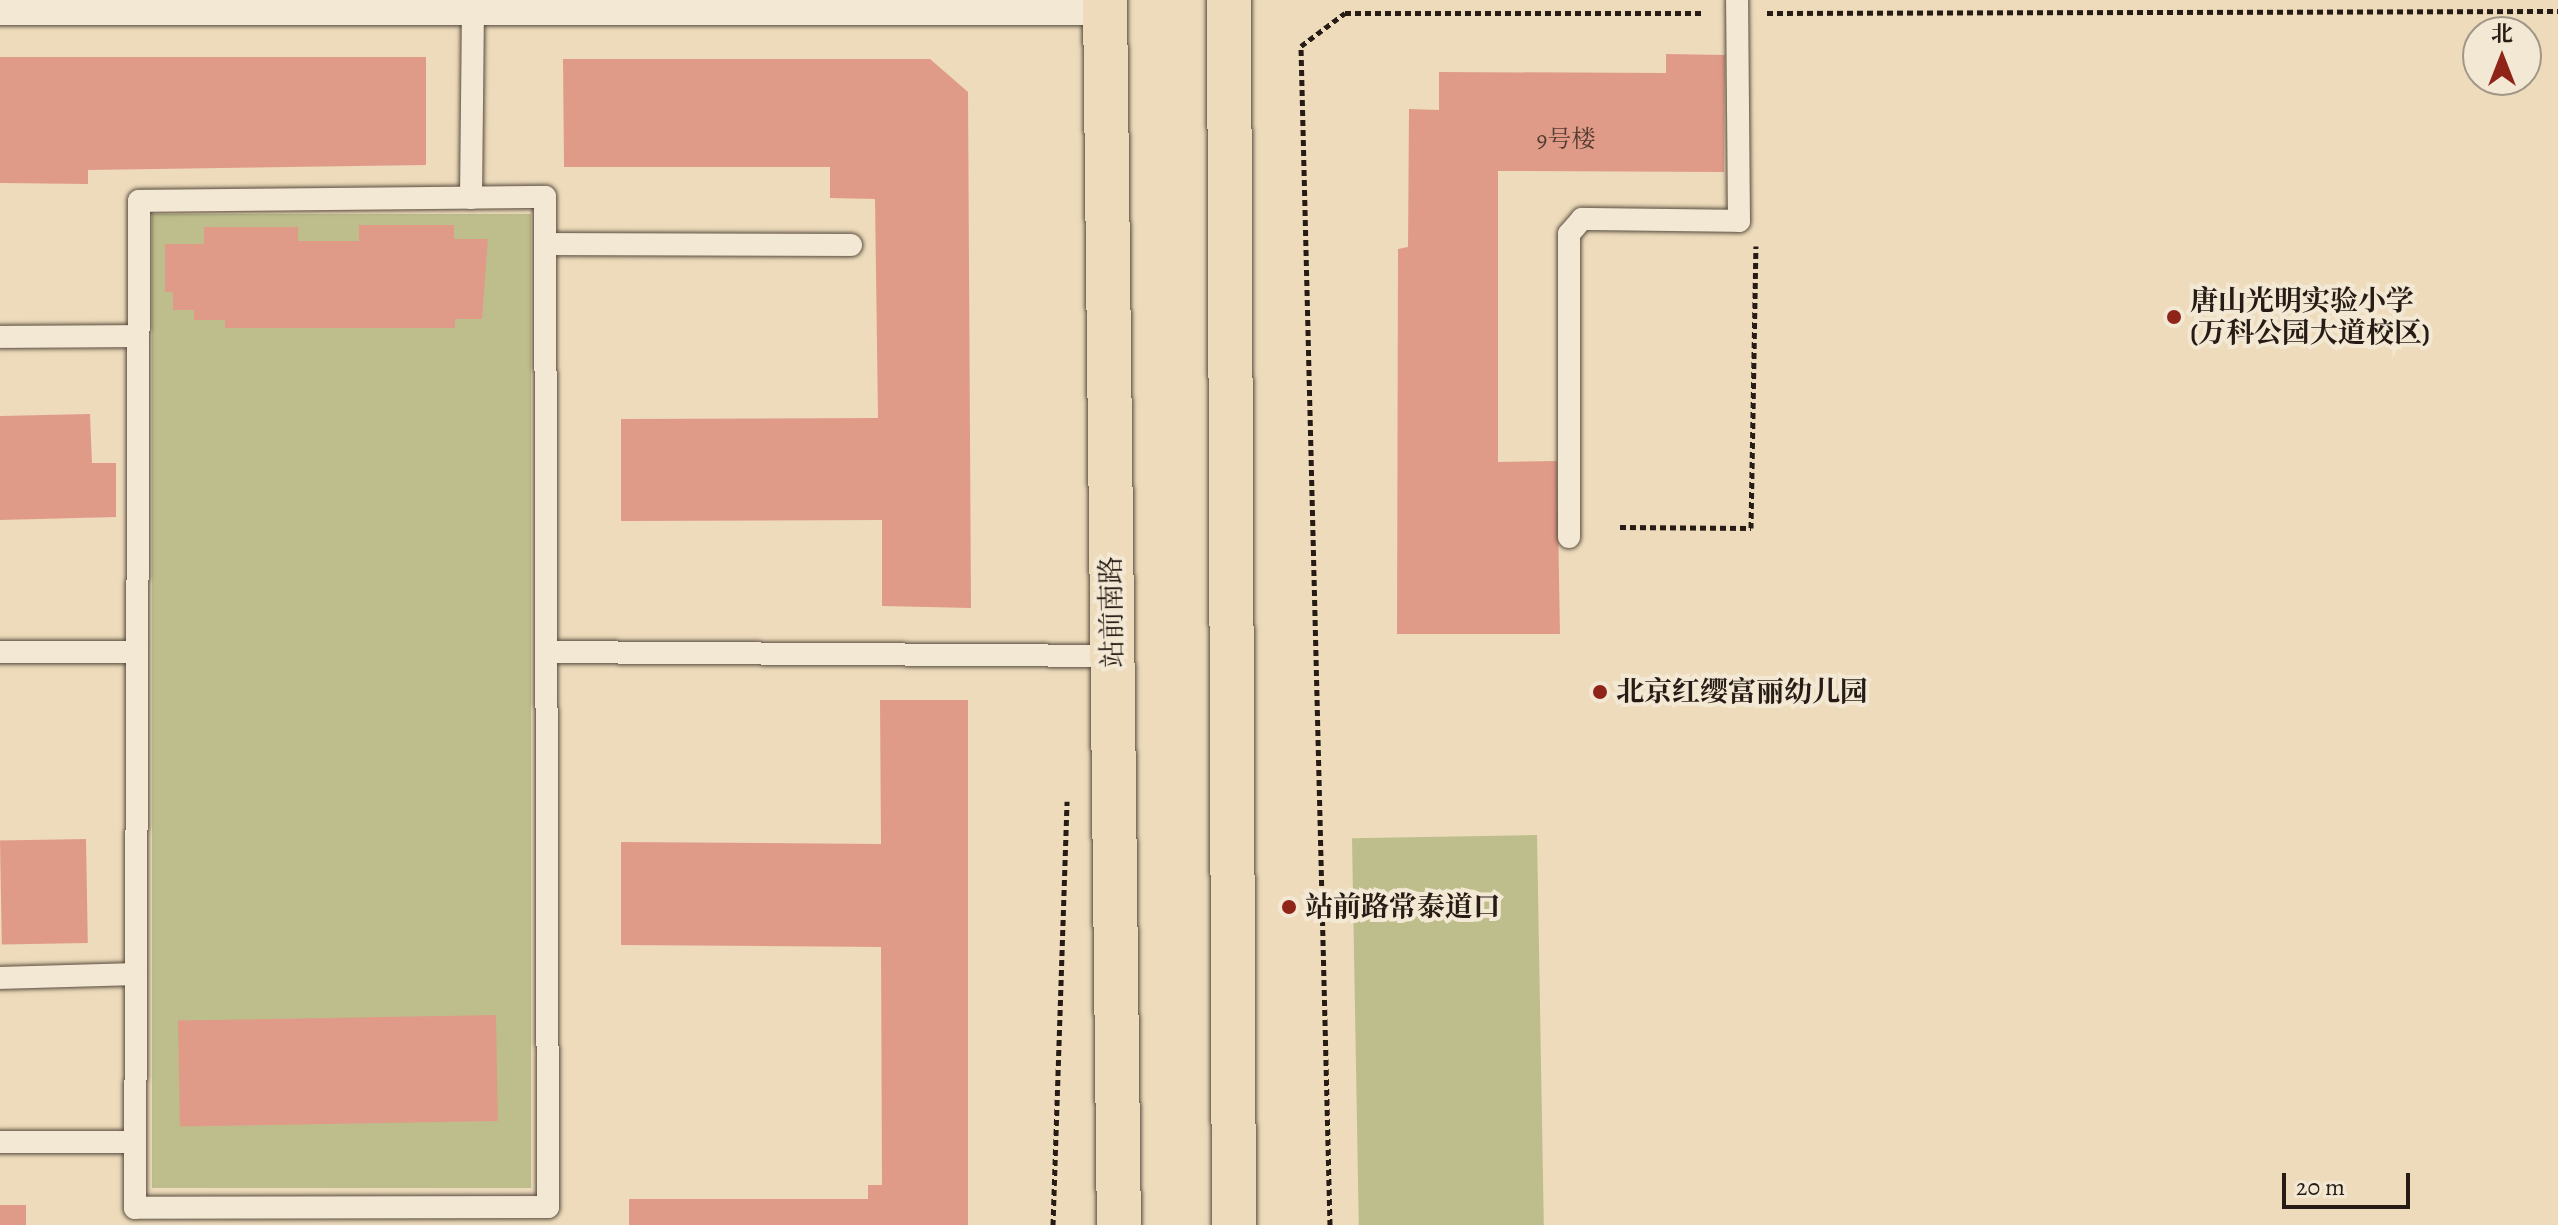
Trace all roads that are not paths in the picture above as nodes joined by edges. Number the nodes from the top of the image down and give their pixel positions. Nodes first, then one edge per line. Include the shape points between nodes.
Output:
1 (1229, 0) edge
2 (1105, 1) edge
3 (0, 3) edge
4 (473, 3) junction
5 (1737, 7) edge
6 (471, 198) junction
7 (545, 244) junction
8 (851, 245) dead end
9 (138, 336) junction
10 (0, 337) edge
11 (1569, 537) dead end
12 (0, 652) edge
13 (135, 652) junction
14 (546, 652) junction
15 (1113, 656) junction
16 (135, 974) junction
17 (0, 978) edge
18 (0, 1142) edge
19 (135, 1142) junction
20 (499, 1216) edge
21 (1119, 1225) edge
22 (1234, 1225) edge

1 - 22 main road
2 - 4 street
2 - 15 main road, 站前南路
3 - 4 street
4 - 6 lane
5 - 11 lane via 1739,221 1582,219 1569,234
6 - 7 lane via 545,197
6 - 9 lane via 139,201
7 - 8 lane
7 - 14 lane
9 - 10 lane
9 - 13 lane
12 - 13 lane
13 - 16 lane
14 - 15 lane
14 - 20 lane via 548,1207
15 - 21 main road, 站前南路
16 - 17 lane
16 - 19 lane
18 - 19 lane
19 - 20 lane via 135,1208

